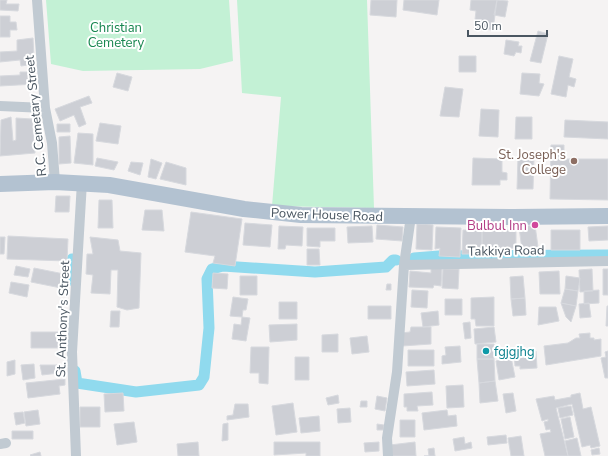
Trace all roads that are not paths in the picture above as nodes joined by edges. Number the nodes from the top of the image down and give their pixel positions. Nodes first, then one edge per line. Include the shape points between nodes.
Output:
1 (37, 0) edge
2 (0, 106) edge
3 (45, 108) junction
4 (55, 182) junction
5 (82, 182) junction
6 (0, 184) edge
7 (411, 216) junction
8 (608, 216) edge
9 (608, 261) edge
10 (404, 265) junction
11 (76, 456) edge
12 (388, 456) edge

1 - 3 street, R.C. Cemetary Street
2 - 3 street
3 - 4 street, R.C. Cemetary Street via 52,143
4 - 5 main road, Power House Road
4 - 6 main road, Power House Road
5 - 7 main road, Power House Road via 275,213
5 - 11 street, St. Anthony's Street via 72,352
7 - 8 main road, Power House Road
7 - 10 street
9 - 10 street, Takkiya Road
10 - 12 street via 397,372 387,438

